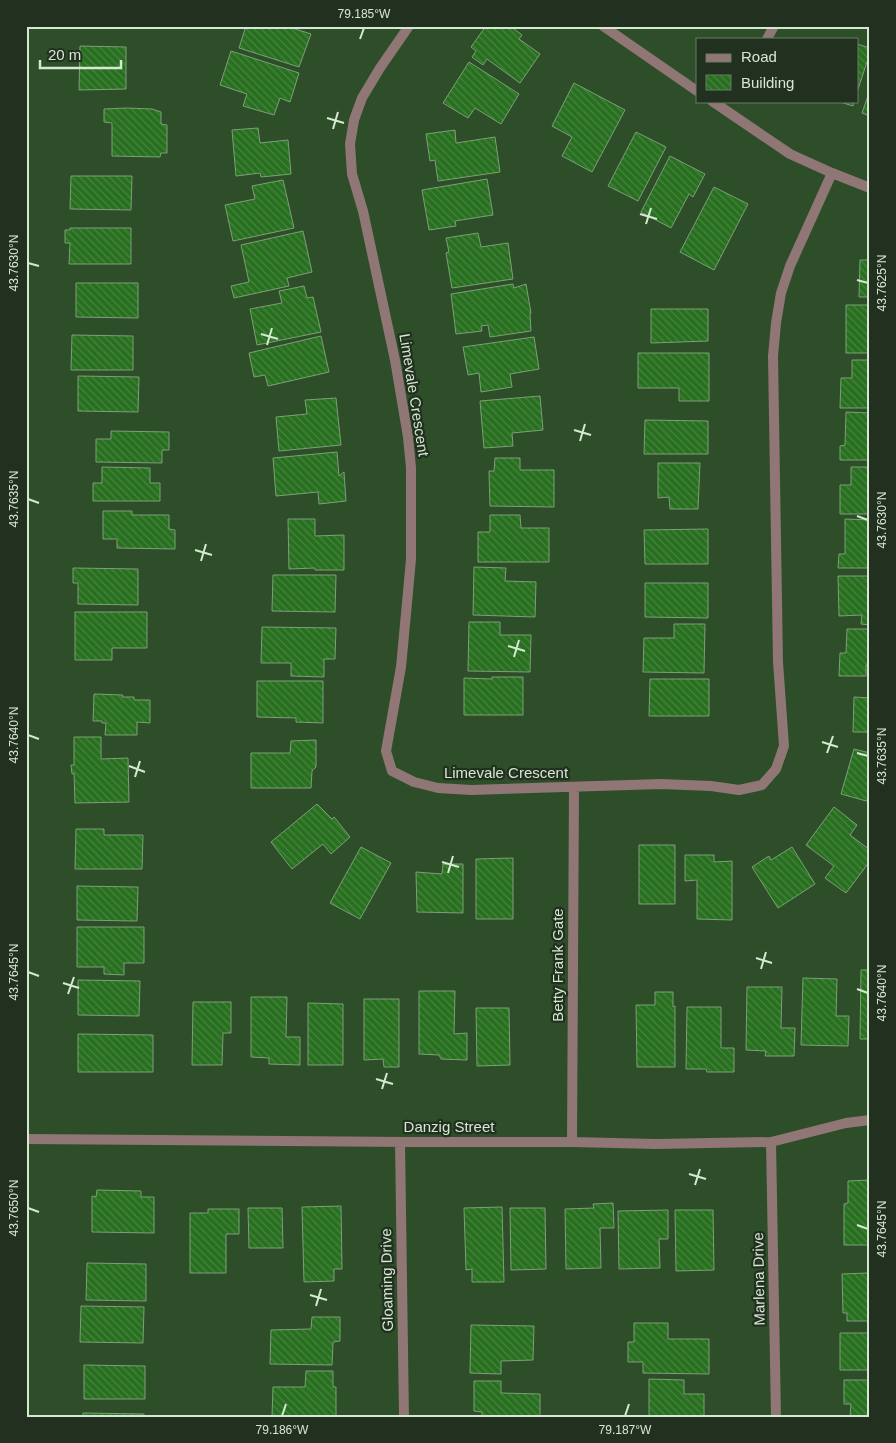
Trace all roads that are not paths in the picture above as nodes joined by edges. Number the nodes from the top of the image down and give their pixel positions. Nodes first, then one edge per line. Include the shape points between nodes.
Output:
1 (409, 26) edge
2 (603, 26) edge
3 (774, 26) edge
4 (768, 38) edge
5 (696, 90) edge
6 (719, 103) edge
7 (832, 173) junction
8 (870, 188) edge
9 (574, 788) junction
10 (870, 1120) edge
11 (26, 1139) edge
12 (400, 1142) junction
13 (572, 1142) junction
14 (771, 1142) junction
15 (404, 1417) edge
16 (776, 1417) edge

1 - 9 street, Limevale Crescent via 362,98 350,144 352,174 395,360 411,468 408,592 401,667 386,751 392,771 414,782 438,788
2 - 5 street
3 - 4 street
6 - 7 street via 790,154
7 - 8 street
7 - 9 street, Limevale Crescent via 790,266 776,323 773,356 778,662 784,746 776,769 762,785 739,790 661,784
9 - 13 street, Betty Frank Gate
10 - 14 street, Danzig Street via 846,1122
11 - 12 street, Danzig Street
12 - 13 street, Danzig Street
12 - 15 street, Gloaming Drive
13 - 14 street, Danzig Street
14 - 16 street, Marlena Drive

